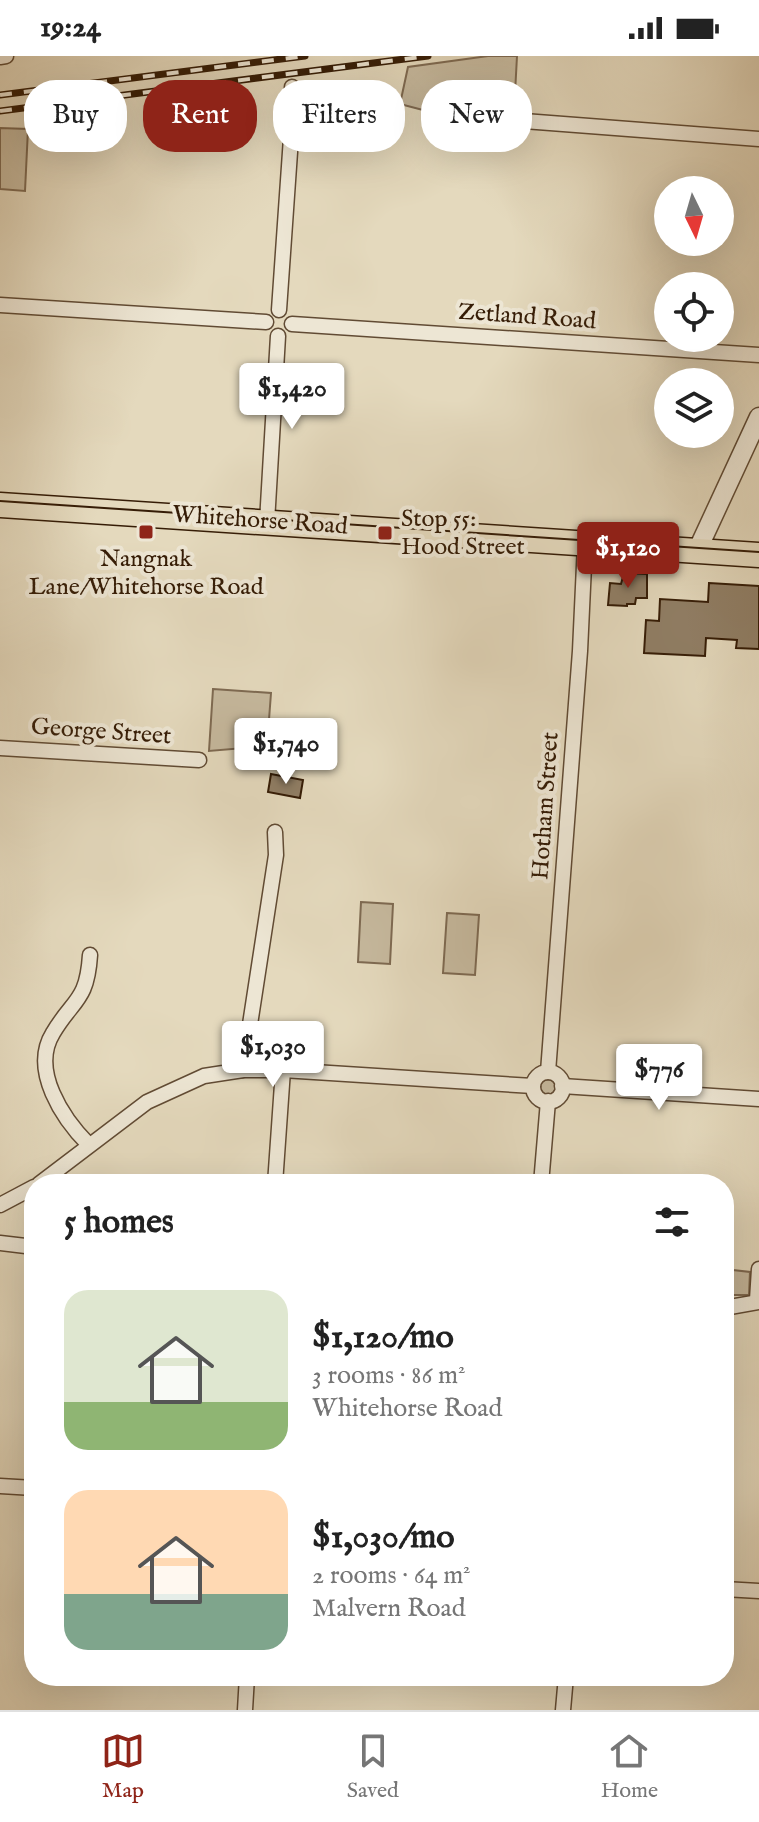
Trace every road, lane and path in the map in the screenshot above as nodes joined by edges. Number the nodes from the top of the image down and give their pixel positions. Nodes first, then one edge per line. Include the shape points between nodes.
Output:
1 (532, 122) edge
2 (759, 139) edge
3 (290, 152) edge
4 (0, 305) edge
5 (279, 310) junction
6 (266, 322) junction
7 (292, 324) junction
8 (278, 336) junction
9 (759, 355) edge
10 (759, 417) edge
11 (0, 505) edge
12 (267, 522) junction
13 (585, 544) junction
14 (697, 551) junction
15 (759, 555) edge
16 (0, 748) edge
17 (199, 760) dead end
18 (275, 832) dead end
19 (90, 955) dead end
20 (243, 1070) junction
21 (283, 1070) junction
22 (548, 1072) junction
23 (533, 1086) junction
24 (562, 1086) junction
25 (759, 1099) edge
26 (548, 1101) junction
27 (89, 1145) junction
28 (51, 1174) edge
29 (276, 1174) edge
30 (542, 1174) edge
31 (24, 1192) edge
32 (0, 1205) edge
33 (0, 1243) edge
34 (24, 1246) edge
35 (759, 1269) edge
36 (758, 1301) edge
37 (734, 1306) edge
38 (0, 1486) edge
39 (24, 1487) edge
40 (734, 1590) edge
41 (759, 1591) edge
42 (246, 1686) edge
43 (565, 1686) edge
44 (245, 1710) edge
45 (563, 1710) edge

1 - 2 street
3 - 5 street
4 - 6 street
5 - 6 street
5 - 7 street
6 - 8 street
7 - 8 street via 289,332
7 - 9 street, Zetland Road
8 - 12 street
10 - 14 street
11 - 12 main road, Whitehorse Road
12 - 13 main road, Whitehorse Road
13 - 14 main road, Whitehorse Road
13 - 22 street, Hotham Street
14 - 15 main road, Whitehorse Road
16 - 17 street, George Street
18 - 20 street via 276,855
19 - 27 street via 82,994 54,1031 46,1054 55,1098
20 - 21 street
20 - 27 street via 204,1076 147,1102
21 - 23 street
21 - 29 street
22 - 23 street via 537,1076
22 - 24 street via 558,1076
23 - 26 street via 537,1097
24 - 25 street
24 - 26 street via 558,1097
26 - 30 street
27 - 28 street
31 - 32 street
33 - 34 street
35 - 36 street
36 - 37 street
38 - 39 street
40 - 41 street
42 - 44 street
43 - 45 street

